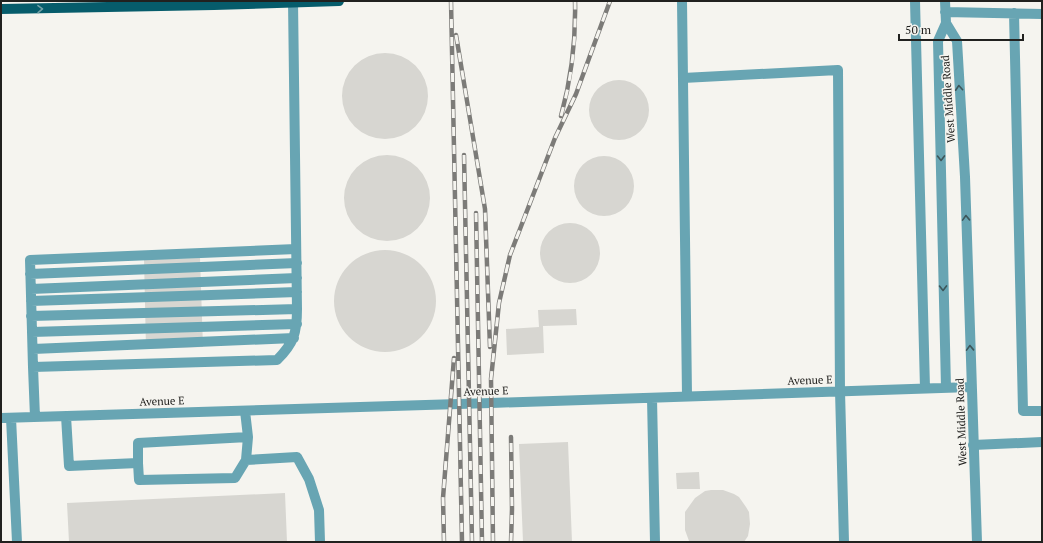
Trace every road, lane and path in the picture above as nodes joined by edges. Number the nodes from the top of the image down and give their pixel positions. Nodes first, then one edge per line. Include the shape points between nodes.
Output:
1 (293, 1) edge
2 (339, 1) edge
3 (682, 1) edge
4 (915, 1) edge
5 (945, 1) edge
6 (1, 9) edge
7 (946, 12) junction
8 (1014, 13) junction
9 (1042, 14) edge
10 (946, 23) junction
11 (683, 78) junction
12 (296, 249) junction
13 (297, 263) junction
14 (30, 274) junction
15 (297, 278) junction
16 (31, 289) junction
17 (297, 292) junction
18 (31, 301) junction
19 (297, 309) junction
20 (32, 316) junction
21 (296, 324) junction
22 (32, 332) junction
23 (294, 338) junction
24 (33, 349) junction
25 (33, 367) junction
26 (971, 386) junction
27 (925, 388) junction
28 (946, 388) junction
29 (840, 391) junction
30 (687, 396) junction
31 (652, 398) junction
32 (245, 411) junction
33 (1042, 411) edge
34 (66, 416) junction
35 (35, 417) junction
36 (6, 418) edge
37 (248, 437) junction
38 (1042, 442) edge
39 (973, 445) junction
40 (246, 460) junction
41 (138, 462) junction
42 (17, 542) edge
43 (320, 542) edge
44 (655, 542) edge
45 (844, 542) edge
46 (977, 542) edge

1 - 12 street
6 -> 2 main road, bridge
3 - 11 street
4 - 27 street
5 - 7 street
7 - 8 street
7 - 10 street
8 - 9 street
8 - 33 street via 1023,411
26 -> 10 street, West Middle Road via 965,177 957,41
10 -> 28 street, West Middle Road via 938,41
11 - 29 street via 838,70
11 - 30 street
12 - 13 street
12 - 14 street via 30,260
13 - 14 street
13 - 15 street
14 - 16 street
15 - 16 street
15 - 17 street
16 - 18 street
17 - 18 street
17 - 19 street
18 - 20 street
19 - 20 street
19 - 21 street
20 - 22 street
21 - 22 street
21 - 23 street
22 - 24 street
23 - 24 street
23 - 25 street via 277,360
24 - 25 street
25 - 35 street
26 - 28 street, Avenue E
26 - 39 street, West Middle Road
27 - 28 street, Avenue E
27 - 29 street, Avenue E
29 - 30 street, Avenue E
29 - 45 street
30 - 31 street, Avenue E
31 - 32 street, Avenue E
31 - 44 street
32 - 34 street, Avenue E
32 - 37 street
34 - 35 street, Avenue E
34 - 41 street via 69,466
35 - 36 street, Avenue E
36 - 42 street
37 - 40 street
37 - 41 street via 138,443
38 - 39 street
39 - 46 street, West Middle Road
40 - 41 street via 235,478 154,480 139,480
40 - 43 street via 297,457 309,479 319,510

